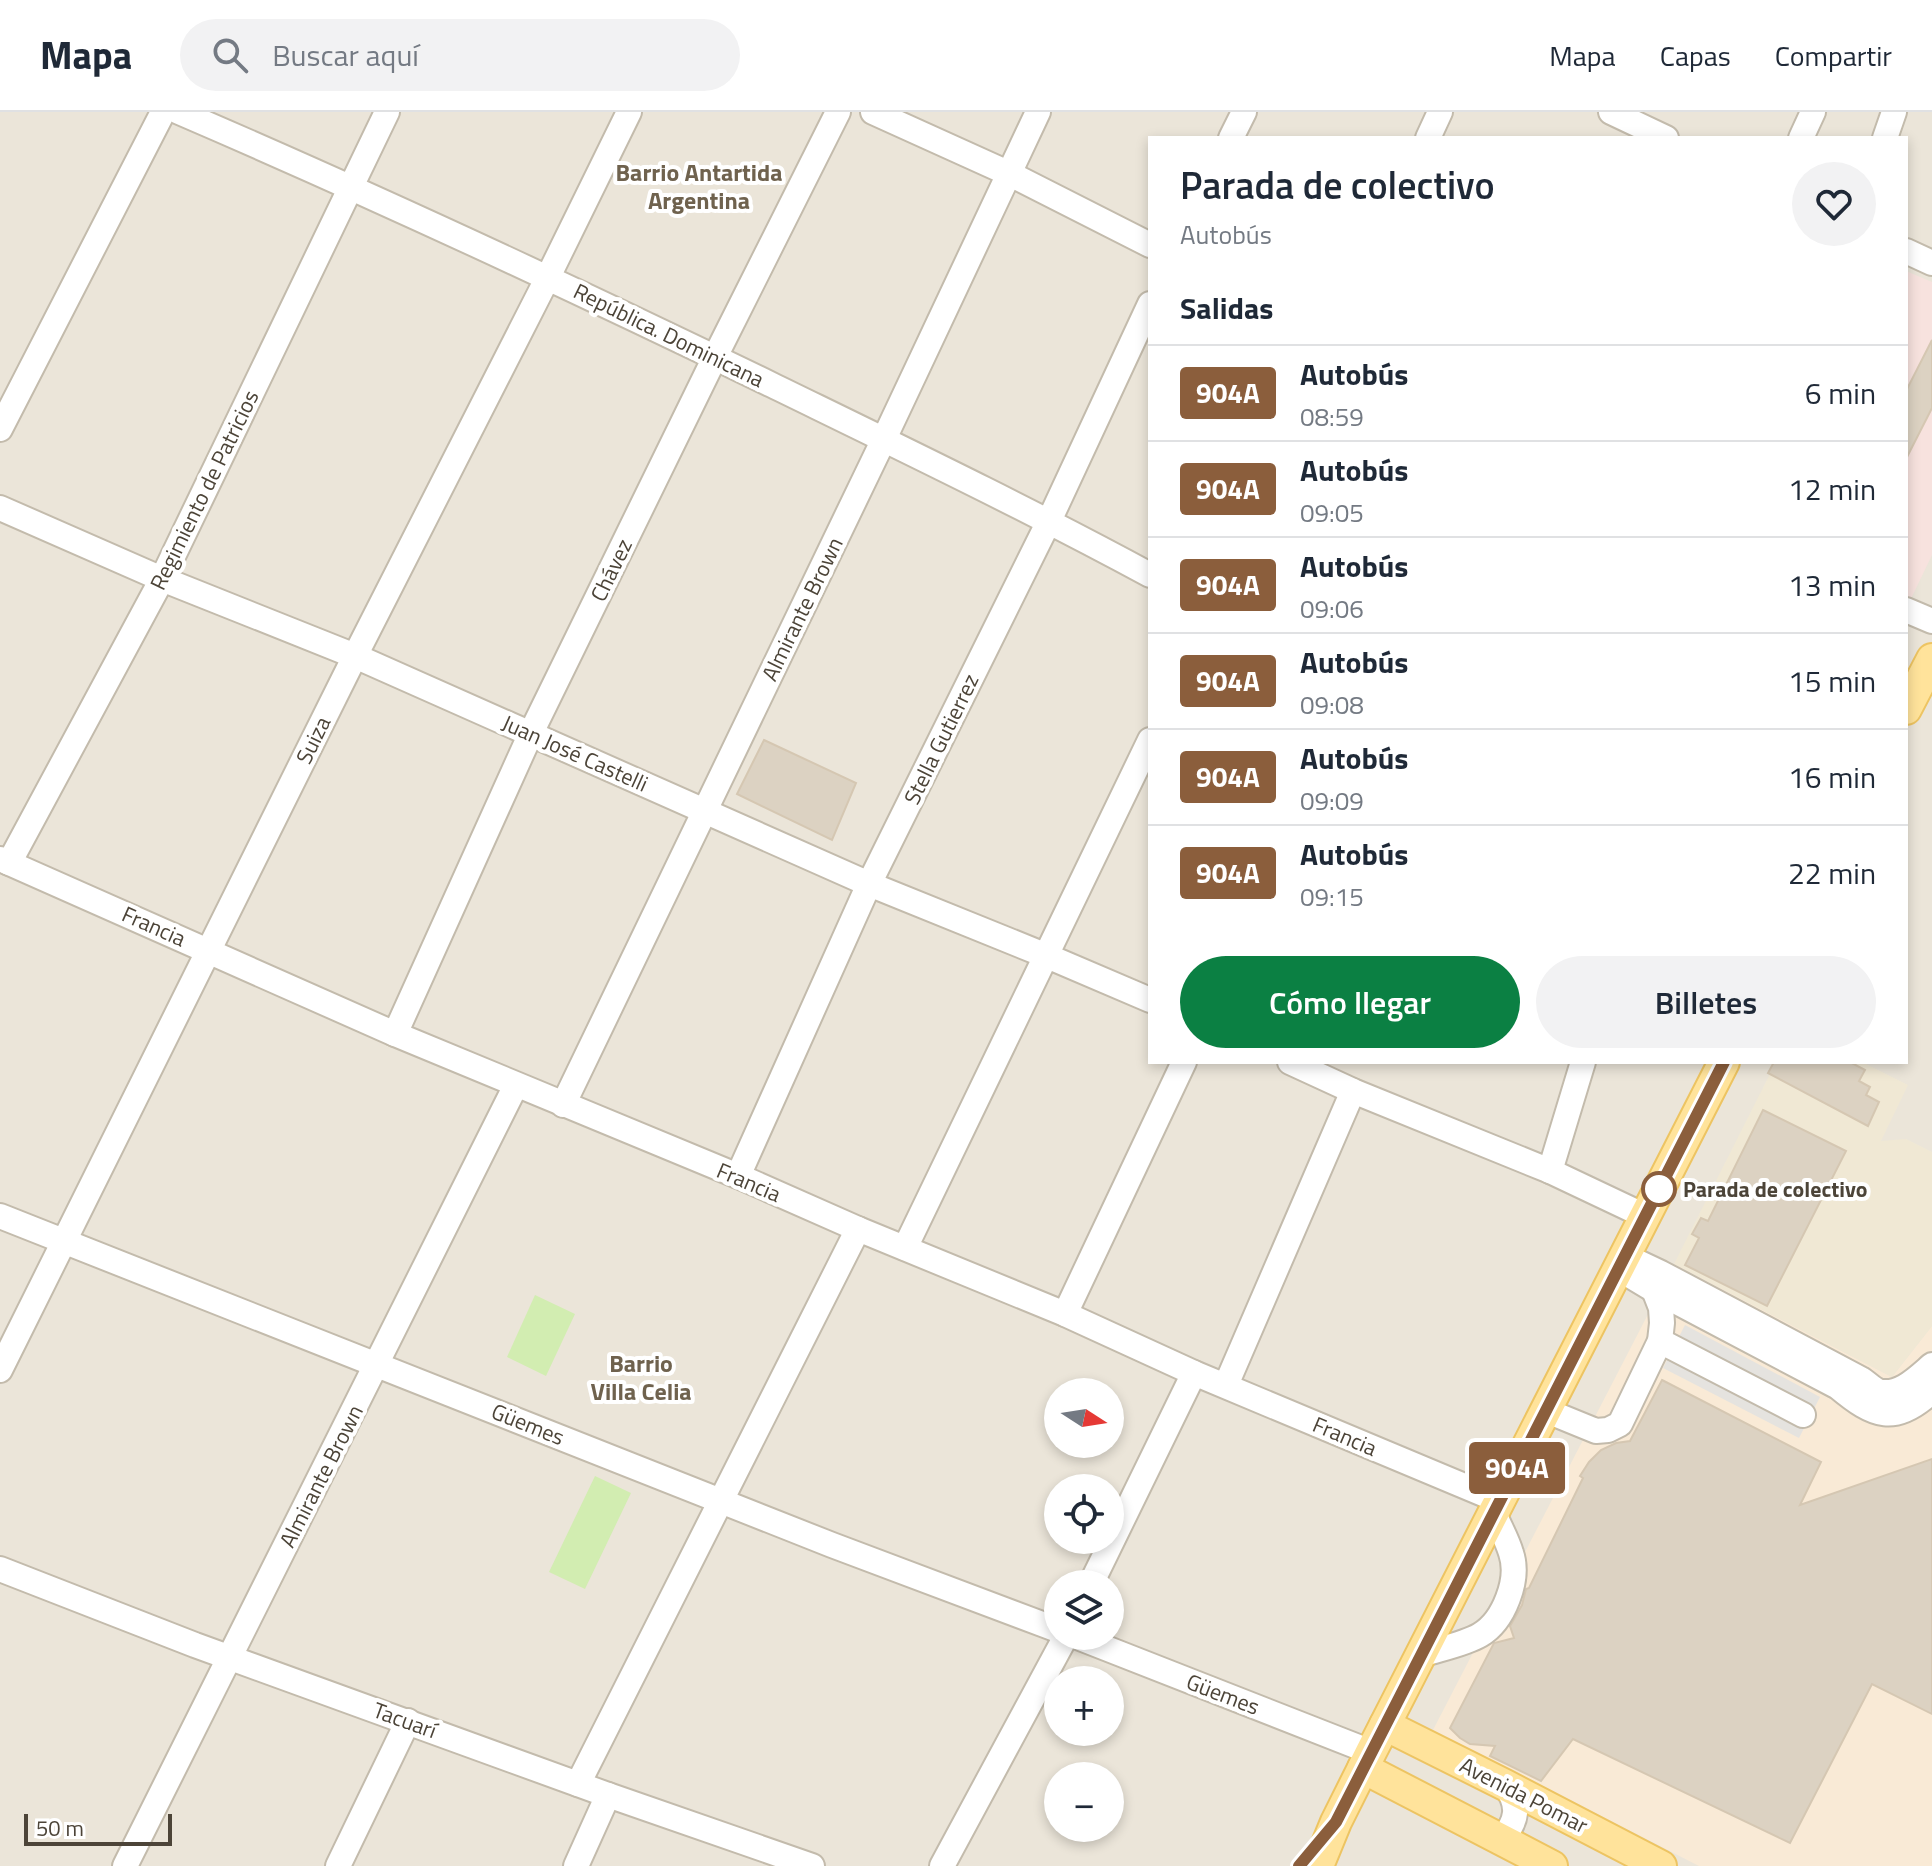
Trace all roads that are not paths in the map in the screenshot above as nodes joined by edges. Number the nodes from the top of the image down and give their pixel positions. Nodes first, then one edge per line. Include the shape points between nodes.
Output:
1 (163, 112) edge
2 (179, 112) edge
3 (387, 112) edge
4 (629, 112) edge
5 (838, 112) edge
6 (873, 112) edge
7 (1038, 112) edge
8 (1244, 112) edge
9 (1440, 112) edge
10 (1611, 112) edge
11 (1813, 112) edge
12 (1894, 112) edge
13 (1634, 131) edge
14 (1232, 136) edge
15 (1429, 136) edge
16 (1657, 136) edge
17 (1802, 136) edge
18 (1886, 136) edge
19 (1010, 174) junction
20 (350, 186) junction
21 (1148, 244) edge
22 (1908, 252) edge
23 (1932, 263) edge
24 (548, 277) junction
25 (1148, 308) edge
26 (715, 357) junction
27 (0, 429) edge
28 (884, 439) junction
29 (0, 508) edge
30 (1049, 521) junction
31 (1148, 574) edge
32 (162, 579) junction
33 (1908, 611) edge
34 (1932, 621) edge
35 (355, 656) junction
36 (1932, 659) edge
37 (1908, 705) edge
38 (531, 733) junction
39 (1148, 744) edge
40 (704, 811) junction
41 (4, 861) edge
42 (869, 884) junction
43 (210, 951) junction
44 (1047, 956) junction
45 (1148, 999) edge
46 (395, 1034) junction
47 (1183, 1064) edge
48 (1294, 1064) edge
49 (1582, 1064) edge
50 (1723, 1064) edge
51 (516, 1085) junction
52 (1353, 1091) junction
53 (563, 1105) junction
54 (1550, 1171) junction
55 (738, 1176) junction
56 (0, 1216) edge
57 (1645, 1216) junction
58 (858, 1229) junction
59 (64, 1241) junction
60 (905, 1248) junction
61 (1622, 1263) junction
62 (1654, 1290) junction
63 (1065, 1314) junction
64 (1660, 1341) junction
65 (377, 1364) junction
66 (1932, 1365) edge
67 (0, 1370) edge
68 (1194, 1373) junction
69 (1226, 1385) junction
70 (1932, 1391) edge
71 (1547, 1411) junction
72 (1803, 1415) dead end
73 (721, 1501) junction
74 (1497, 1507) junction
75 (0, 1569) edge
76 (1098, 1570) edge
77 (1044, 1625) edge
78 (1058, 1650) edge
79 (1108, 1650) edge
80 (1421, 1655) junction
81 (231, 1657) junction
82 (408, 1721) junction
83 (1385, 1725) junction
84 (1367, 1760) junction
85 (578, 1784) junction
86 (1505, 1785) junction
87 (608, 1795) junction
88 (1336, 1822) junction
89 (1501, 1840) junction
90 (125, 1866) edge
91 (338, 1866) edge
92 (576, 1866) edge
93 (812, 1866) edge
94 (942, 1866) edge
95 (1299, 1866) edge
96 (1318, 1866) edge
97 (1552, 1866) edge
98 (1661, 1866) edge

1 - 27 street
2 - 20 street, República. Dominicana
3 - 20 street, Regimiento de Patricios
4 - 24 street, Suiza
5 - 26 street, Chávez
6 - 19 street
7 - 19 street, Almirante Brown
8 - 14 street
9 - 15 street
10 - 13 street
11 - 17 street
12 - 18 street
13 - 16 street
19 - 21 street
19 - 28 street, Almirante Brown
20 - 24 street, República. Dominicana
20 - 32 street, Regimiento de Patricios
22 - 23 street
24 - 26 street, República. Dominicana
24 - 35 street, Suiza
25 - 30 street, Stella Gutierrez
26 - 28 street, República. Dominicana
26 - 38 street, Chávez
28 - 30 street, República. Dominicana
28 - 40 street, Almirante Brown
29 - 32 street, Juan José Castelli
30 - 31 street, República. Dominicana
30 - 42 street, Stella Gutierrez
32 - 35 street, Juan José Castelli
32 - 41 street, Regimiento de Patricios
33 - 34 street
35 - 38 street, Juan José Castelli
35 - 43 street, Suiza
36 - 37 main road
38 - 40 street, Juan José Castelli
38 - 46 street, Chávez
39 - 44 street
40 - 42 street, Juan José Castelli
40 - 53 street, Almirante Brown
41 - 43 street, Francia
42 - 44 street, Juan José Castelli
42 - 55 street, Stella Gutierrez
43 - 46 street, Francia
43 - 59 street, Suiza
44 - 45 street, Juan José Castelli
44 - 60 street
46 - 51 street, Francia
47 - 63 street
48 - 52 street
49 - 54 street
50 - 57 main road
51 - 53 street, Francia
51 - 65 street, Almirante Brown
52 - 54 street
52 - 69 street
53 - 55 street, Francia
54 - 57 street
55 - 58 street, Francia
56 - 59 street, Güemes
57 - 61 main road
58 - 60 street, Francia
58 - 73 street
59 - 65 street, Güemes
59 - 67 street, Suiza
60 - 63 street, Francia
61 - 62 street
61 - 66 street via 1661,1273 1878,1391 1896,1391
61 - 71 main road
62 - 64 street via 1661,1308
62 - 70 street via 1838,1387 1873,1412 1892,1414 1910,1408
63 - 68 street, Francia
64 - 71 street via 1620,1424 1596,1431
64 - 72 street
65 - 73 street, Güemes
65 - 81 street, Almirante Brown
68 - 69 street, Francia
68 - 76 street
69 - 74 street, Francia
71 - 74 main road
73 - 77 street, Güemes
73 - 85 street
74 - 80 main road
74 - 80 street via 1515,1570 1503,1608 1478,1637
75 - 81 street, Tacuarí
78 - 94 street
79 - 84 street, Güemes
80 - 83 main road
81 - 82 street, Tacuarí
81 - 90 street, Almirante Brown
82 - 85 street, Tacuarí
82 - 91 street
83 - 84 main road
83 - 86 main road, Avenida Pomar
84 - 88 main road
84 - 89 main road
85 - 87 street, Tacuarí
86 - 89 street via 1514,1797 1515,1812 1511,1829
86 - 98 main road, Avenida Pomar
87 - 92 street
87 - 93 street, Tacuarí
88 - 95 main road
88 - 96 main road
89 - 97 main road

